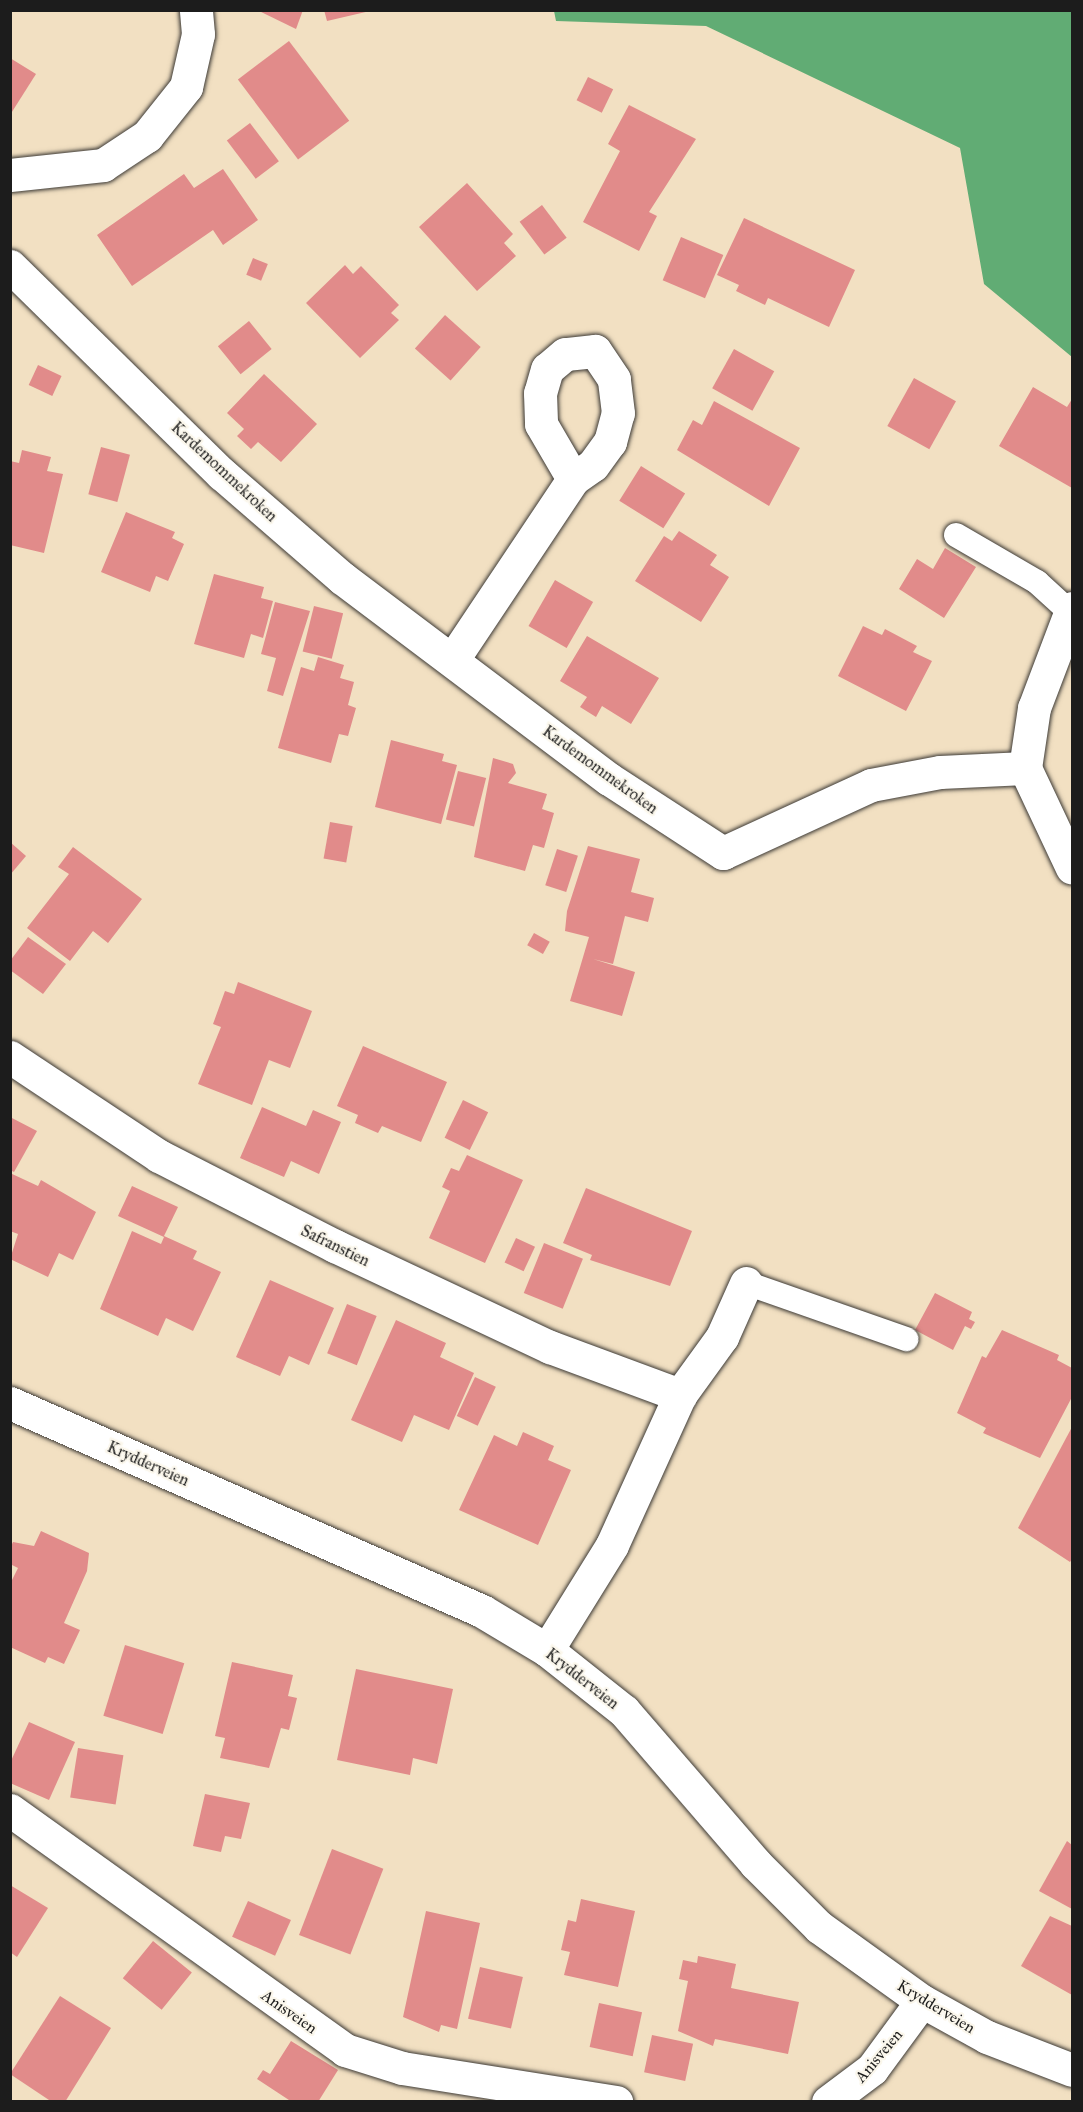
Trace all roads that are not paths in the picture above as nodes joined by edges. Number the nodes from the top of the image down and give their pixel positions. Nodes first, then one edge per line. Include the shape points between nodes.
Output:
1 (196, 10) edge
2 (10, 175) edge
3 (10, 266) edge
4 (573, 479) dead end
5 (956, 535) dead end
6 (1071, 610) edge
7 (453, 659) junction
8 (1025, 768) junction
9 (1072, 868) edge
10 (10, 1057) edge
11 (746, 1283) joint
12 (906, 1339) dead end
13 (680, 1395) junction
14 (10, 1403) edge
15 (547, 1650) junction
16 (10, 1810) edge
17 (922, 2001) junction
18 (1072, 2070) edge
19 (616, 2102) edge
20 (828, 2102) edge

1 - 2 street via 198,34 186,87 147,136 103,165
3 - 7 street, Kardemommekroken via 222,474 342,578
4 - 7 street
5 - 6 lane via 1037,582
6 - 8 street via 1034,708
7 - 8 street, Kardemommekroken via 609,779 723,853 871,785 940,772
8 - 9 street
10 - 13 street, Safranstien via 159,1156 335,1246 550,1347
11 - 12 lane
11 - 13 street via 722,1337
13 - 15 street via 612,1545
14 - 15 street, Krydderveien via 482,1611
15 - 17 street, Krydderveien via 624,1711 755,1863 819,1927
16 - 19 street, Anisveien via 345,2050 402,2068
17 - 18 street, Krydderveien via 987,2037
17 - 20 street, Anisveien via 872,2069

